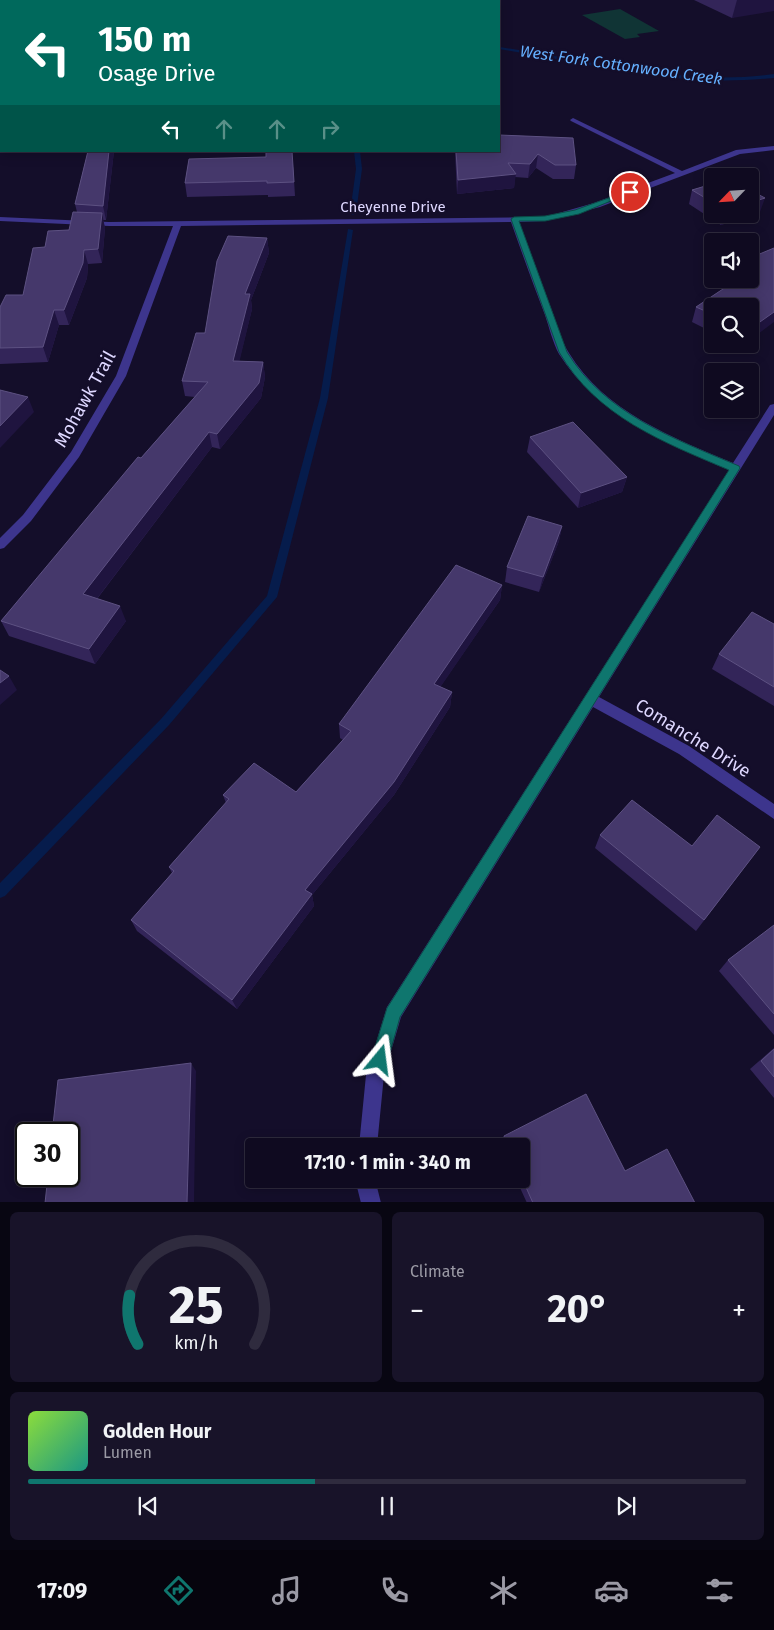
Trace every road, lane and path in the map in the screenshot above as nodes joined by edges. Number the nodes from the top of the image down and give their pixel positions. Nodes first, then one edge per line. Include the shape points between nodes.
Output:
1 (573, 120) dead end
2 (774, 148) edge
3 (680, 173) junction
4 (0, 219) edge
5 (514, 219) junction
6 (178, 222) junction
7 (774, 407) edge
8 (735, 468) junction
9 (0, 545) edge
10 (590, 699) junction
11 (774, 812) edge
12 (369, 1138) edge
13 (367, 1188) edge
14 (371, 1202) edge

1 - 3 street
2 - 3 street, Cheyenne Drive via 739,152
3 - 5 street, Cheyenne Drive via 577,212 545,219
4 - 6 street, Cheyenne Drive via 109,224
5 - 6 street, Cheyenne Drive
5 - 8 street via 563,352 583,378 619,412 659,436
6 - 9 street, Mohawk Trail via 121,376 75,454 27,518
7 - 8 street
8 - 10 street
10 - 11 street, Comanche Drive via 684,750
10 - 12 street via 393,1013 375,1075
13 - 14 street

